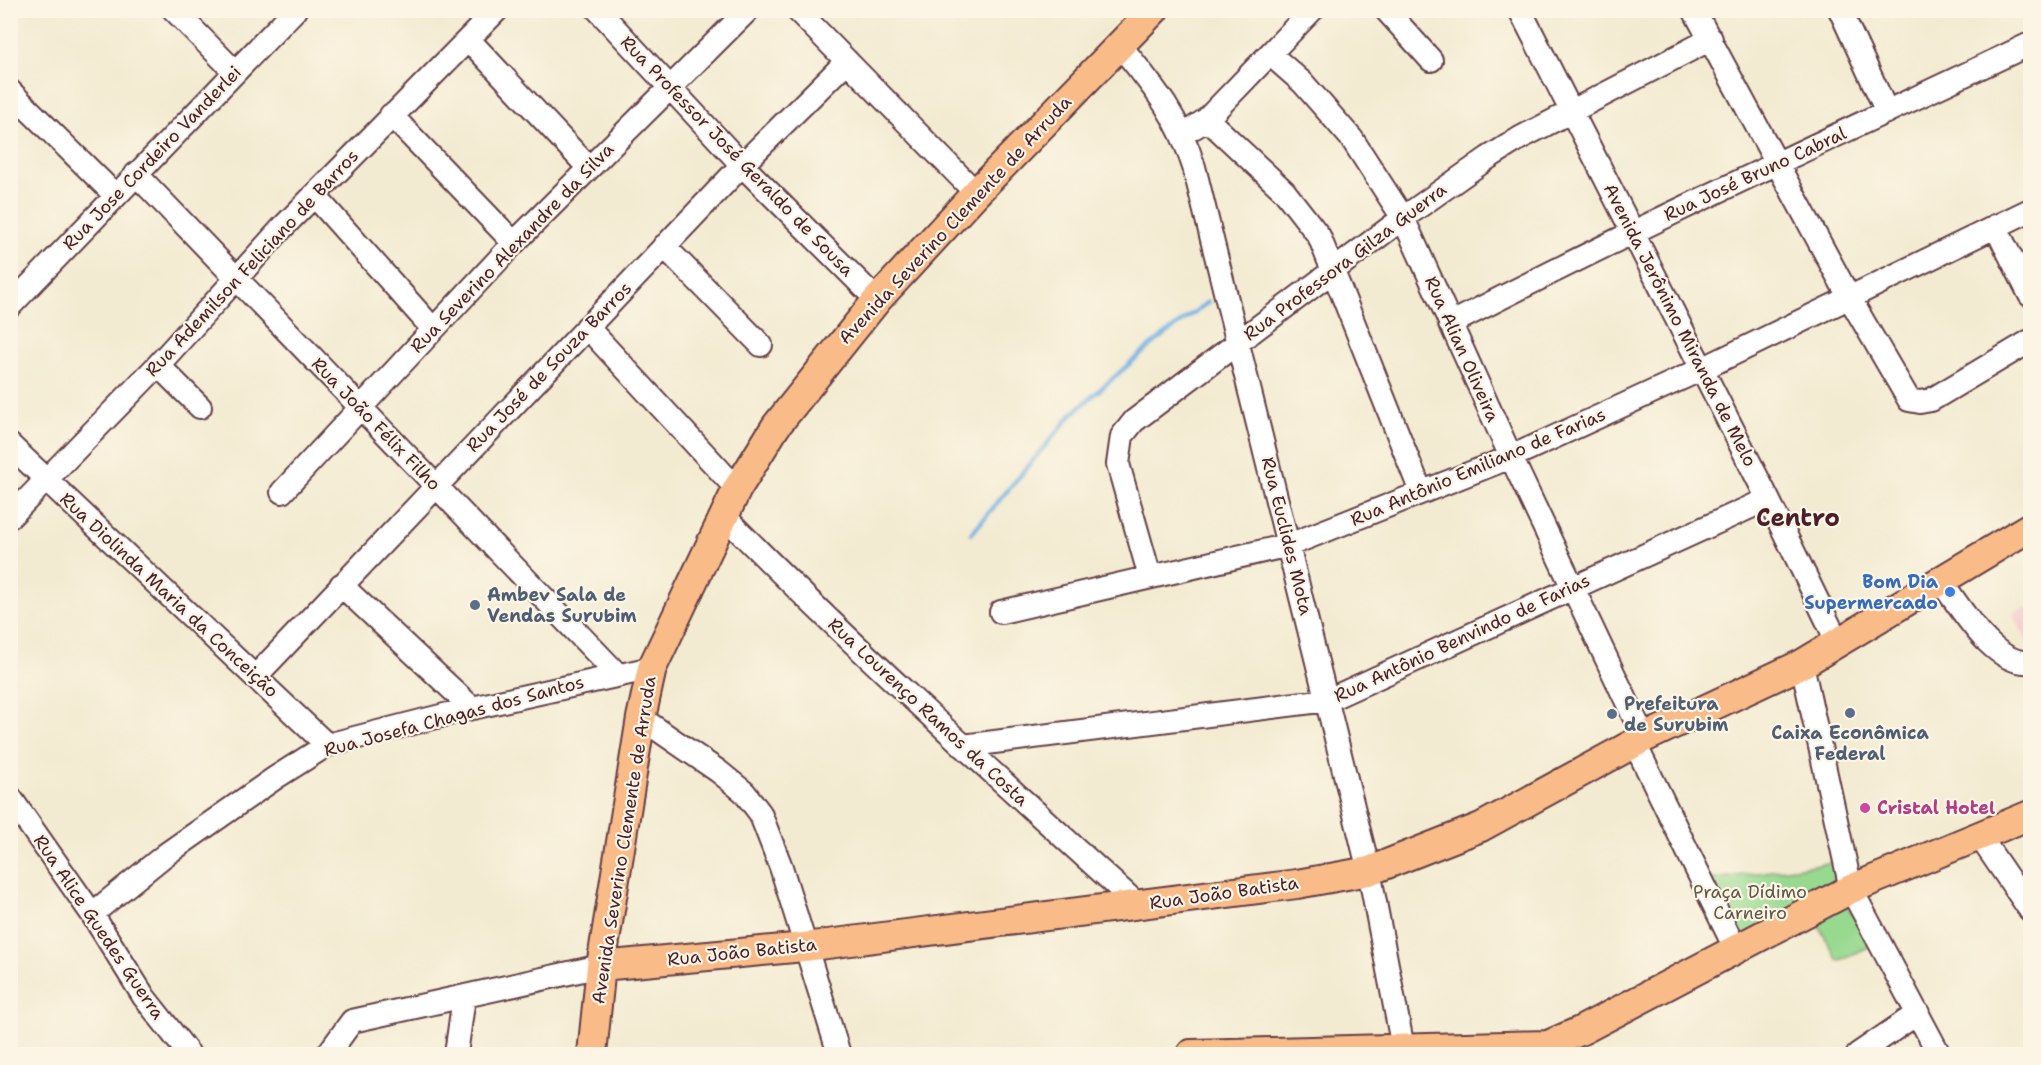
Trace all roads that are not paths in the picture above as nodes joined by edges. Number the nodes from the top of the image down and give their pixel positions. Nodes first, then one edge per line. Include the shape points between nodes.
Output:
1 (174, 10) edge
2 (295, 10) edge
3 (497, 10) edge
4 (598, 10) edge
5 (748, 10) edge
6 (797, 10) edge
7 (1154, 10) edge
8 (1312, 10) edge
9 (1386, 10) edge
10 (1521, 10) edge
11 (1694, 10) edge
12 (1840, 10) edge
13 (469, 39) junction
14 (1710, 39) junction
15 (1119, 44) junction
16 (2031, 44) edge
17 (1270, 54) junction
18 (1431, 60) dead end
19 (847, 61) junction
20 (235, 72) junction
21 (669, 87) junction
22 (10, 92) edge
23 (1572, 112) junction
24 (1887, 112) junction
25 (391, 115) junction
26 (1207, 119) junction
27 (1184, 135) junction
28 (1778, 161) junction
29 (742, 165) junction
30 (588, 167) junction
31 (136, 174) junction
32 (976, 193) junction
33 (115, 195) junction
34 (314, 195) junction
35 (2031, 210) edge
36 (1403, 218) junction
37 (1995, 226) junction
38 (1633, 232) junction
39 (514, 243) junction
40 (664, 246) junction
41 (1334, 272) junction
42 (236, 278) junction
43 (2031, 295) edge
44 (1849, 297) junction
45 (877, 300) junction
46 (10, 306) edge
47 (1450, 324) junction
48 (587, 327) junction
49 (433, 329) junction
50 (2031, 341) edge
51 (1238, 342) junction
52 (761, 345) dead end
53 (158, 365) junction
54 (1702, 369) junction
55 (200, 407) dead end
56 (360, 407) junction
57 (10, 445) edge
58 (1511, 457) junction
59 (47, 480) junction
60 (436, 485) junction
61 (737, 489) junction
62 (282, 492) dead end
63 (1421, 492) junction
64 (1768, 499) junction
65 (723, 515) junction
66 (10, 517) edge
67 (2031, 527) edge
68 (1289, 545) junction
69 (1150, 577) junction
70 (1940, 580) junction
71 (341, 585) junction
72 (1574, 586) junction
73 (1000, 612) dead end
74 (1837, 641) junction
75 (2029, 662) edge
76 (1803, 664) junction
77 (652, 668) junction
78 (617, 674) junction
79 (255, 677) junction
80 (1328, 700) junction
81 (472, 708) junction
82 (641, 718) junction
83 (1639, 741) junction
84 (327, 745) junction
85 (963, 746) junction
86 (10, 797) edge
87 (2031, 815) edge
88 (1980, 837) junction
89 (1369, 871) junction
90 (1851, 889) junction
91 (1137, 904) junction
92 (2031, 910) edge
93 (92, 914) junction
94 (804, 947) junction
95 (1736, 950) junction
96 (602, 966) junction
97 (464, 997) junction
98 (1918, 1013) junction
99 (1403, 1048) junction
100 (1552, 1050) edge
101 (189, 1054) edge
102 (328, 1054) edge
103 (456, 1054) edge
104 (592, 1054) edge
105 (839, 1054) edge
106 (1193, 1054) edge
107 (1858, 1054) edge
108 (1939, 1054) edge

1 - 20 street
2 - 20 street, Rua Jose Cordeiro Vanderlei
3 - 13 street, Rua Ademilson Feliciano de Barros
4 - 21 street, Rua Professor José Geraldo de Sousa
5 - 21 street, Rua Severino Alexandre da Silva
6 - 19 street
7 - 15 main road, Avenida Severino Clemente de Arruda
8 - 17 street
9 - 18 street
10 - 23 street, Avenida Jerônimo Miranda de Melo
11 - 14 street
12 - 24 street
13 - 25 street, Rua Ademilson Feliciano de Barros
13 - 30 street
14 - 23 street, Rua Professora Gilza Guerra
14 - 28 street
15 - 27 street, Rua Euclides Mota via 1159,93
15 - 32 main road, Avenida Severino Clemente de Arruda
16 - 24 street, Rua José Bruno Cabral
17 - 26 street
17 - 36 street, Rua Alian Oliveira via 1310,90 1352,139
19 - 29 street, Rua José de Souza Barros
19 - 32 street
20 - 31 street, Rua Jose Cordeiro Vanderlei
21 - 29 street, Rua Professor José Geraldo de Sousa
21 - 30 street, Rua Severino Alexandre da Silva
22 - 33 street
23 - 36 street, Rua Professora Gilza Guerra via 1520,138
23 - 38 street, Avenida Jerônimo Miranda de Melo
24 - 28 street, Rua José Bruno Cabral
25 - 34 street, Rua Ademilson Feliciano de Barros
25 - 39 street
26 - 27 street
26 - 41 street via 1305,215
27 - 51 street, Rua Euclides Mota
28 - 38 street, Rua José Bruno Cabral
28 - 44 street
29 - 40 street, Rua José de Souza Barros
29 - 45 street, Rua Professor José Geraldo de Sousa
30 - 39 street, Rua Severino Alexandre da Silva
31 - 33 street, Rua Jose Cordeiro Vanderlei
31 - 42 street, Rua João Félix Filho
32 - 45 main road, Avenida Severino Clemente de Arruda
33 - 46 street, Rua Jose Cordeiro Vanderlei
34 - 42 street, Rua Ademilson Feliciano de Barros
34 - 49 street
35 - 37 street, Rua Antônio Emiliano de Farias
36 - 41 street, Rua Professora Gilza Guerra
36 - 47 street, Rua Alian Oliveira
37 - 43 street
37 - 44 street, Rua Antônio Emiliano de Farias
38 - 47 street, Rua José Bruno Cabral
38 - 54 street, Avenida Jerônimo Miranda de Melo
39 - 49 street, Rua Severino Alexandre da Silva
40 - 48 street, Rua José de Souza Barros
40 - 52 street
41 - 51 street, Rua Professora Gilza Guerra
41 - 63 street
42 - 53 street, Rua Ademilson Feliciano de Barros
42 - 56 street, Rua João Félix Filho
44 - 50 street via 1909,400 1931,400
44 - 54 street, Rua Antônio Emiliano de Farias
45 - 61 main road, Avenida Severino Clemente de Arruda via 776,426
47 - 58 street, Rua Alian Oliveira
48 - 60 street, Rua José de Souza Barros
48 - 61 street
49 - 56 street, Rua Severino Alexandre da Silva
51 - 68 street, Rua Euclides Mota
51 - 69 street, Rua Professora Gilza Guerra via 1134,420 1122,436 1118,464
53 - 55 street
53 - 59 street, Rua Ademilson Feliciano de Barros
54 - 58 street, Rua Antônio Emiliano de Farias
54 - 64 street, Avenida Jerônimo Miranda de Melo
56 - 60 street, Rua João Félix Filho
56 - 62 street, Rua Severino Alexandre da Silva
57 - 59 street, Rua Diolinda Maria da Conceição
58 - 63 street, Rua Antônio Emiliano de Farias
58 - 72 street, Rua Alian Oliveira
59 - 66 street, Rua Ademilson Feliciano de Barros
59 - 79 street, Rua Diolinda Maria da Conceição
60 - 71 street, Rua José de Souza Barros
60 - 78 street, Rua João Félix Filho
61 - 65 main road, Avenida Severino Clemente de Arruda
63 - 68 street, Rua Antônio Emiliano de Farias
64 - 72 street, Rua Antônio Benvindo de Farias
64 - 74 street, Avenida Jerônimo Miranda de Melo
65 - 77 main road, Avenida Severino Clemente de Arruda
65 - 85 street, Rua Lourenço Ramos da Costa
67 - 70 main road, Rua João Batista
68 - 69 street, Rua Antônio Emiliano de Farias
68 - 80 street, Rua Euclides Mota
69 - 73 street, Rua Antônio Emiliano de Farias
70 - 74 main road, Rua João Batista
70 - 75 street via 1997,651 2012,660
71 - 79 street, Rua José de Souza Barros
71 - 81 street
72 - 80 street, Rua Antônio Benvindo de Farias
72 - 83 street, Rua Alian Oliveira
74 - 76 main road, Rua João Batista
76 - 83 main road, Rua João Batista
76 - 90 street
77 - 78 street, Rua Josefa Chagas dos Santos
77 - 82 main road, Avenida Severino Clemente de Arruda
78 - 81 street, Rua Josefa Chagas dos Santos
79 - 84 street, Rua Diolinda Maria da Conceição
80 - 85 street, Rua Antônio Benvindo de Farias
80 - 89 street, Rua Euclides Mota
81 - 84 street, Rua Josefa Chagas dos Santos
82 - 94 street via 718,771 744,792 760,813 781,867
82 - 96 main road, Avenida Severino Clemente de Arruda
83 - 89 main road, Rua João Batista via 1481,827
83 - 95 street, Rua Alian Oliveira
84 - 93 street, Rua Josefa Chagas dos Santos via 174,848
85 - 91 street, Rua Lourenço Ramos da Costa
86 - 93 street, Rua Alice Guedes Guerra
87 - 88 main road
88 - 90 main road
88 - 92 street
89 - 91 main road, Rua João Batista
89 - 99 street, Rua Euclides Mota
90 - 95 main road
90 - 98 street
91 - 94 main road, Rua João Batista
93 - 101 street, Rua Alice Guedes Guerra via 144,997
94 - 96 main road, Rua João Batista
94 - 105 street
95 - 100 main road
96 - 97 street
96 - 104 main road, Avenida Severino Clemente de Arruda
97 - 102 street via 352,1021
97 - 103 street
98 - 107 street
98 - 108 street
99 - 100 main road
99 - 106 main road

